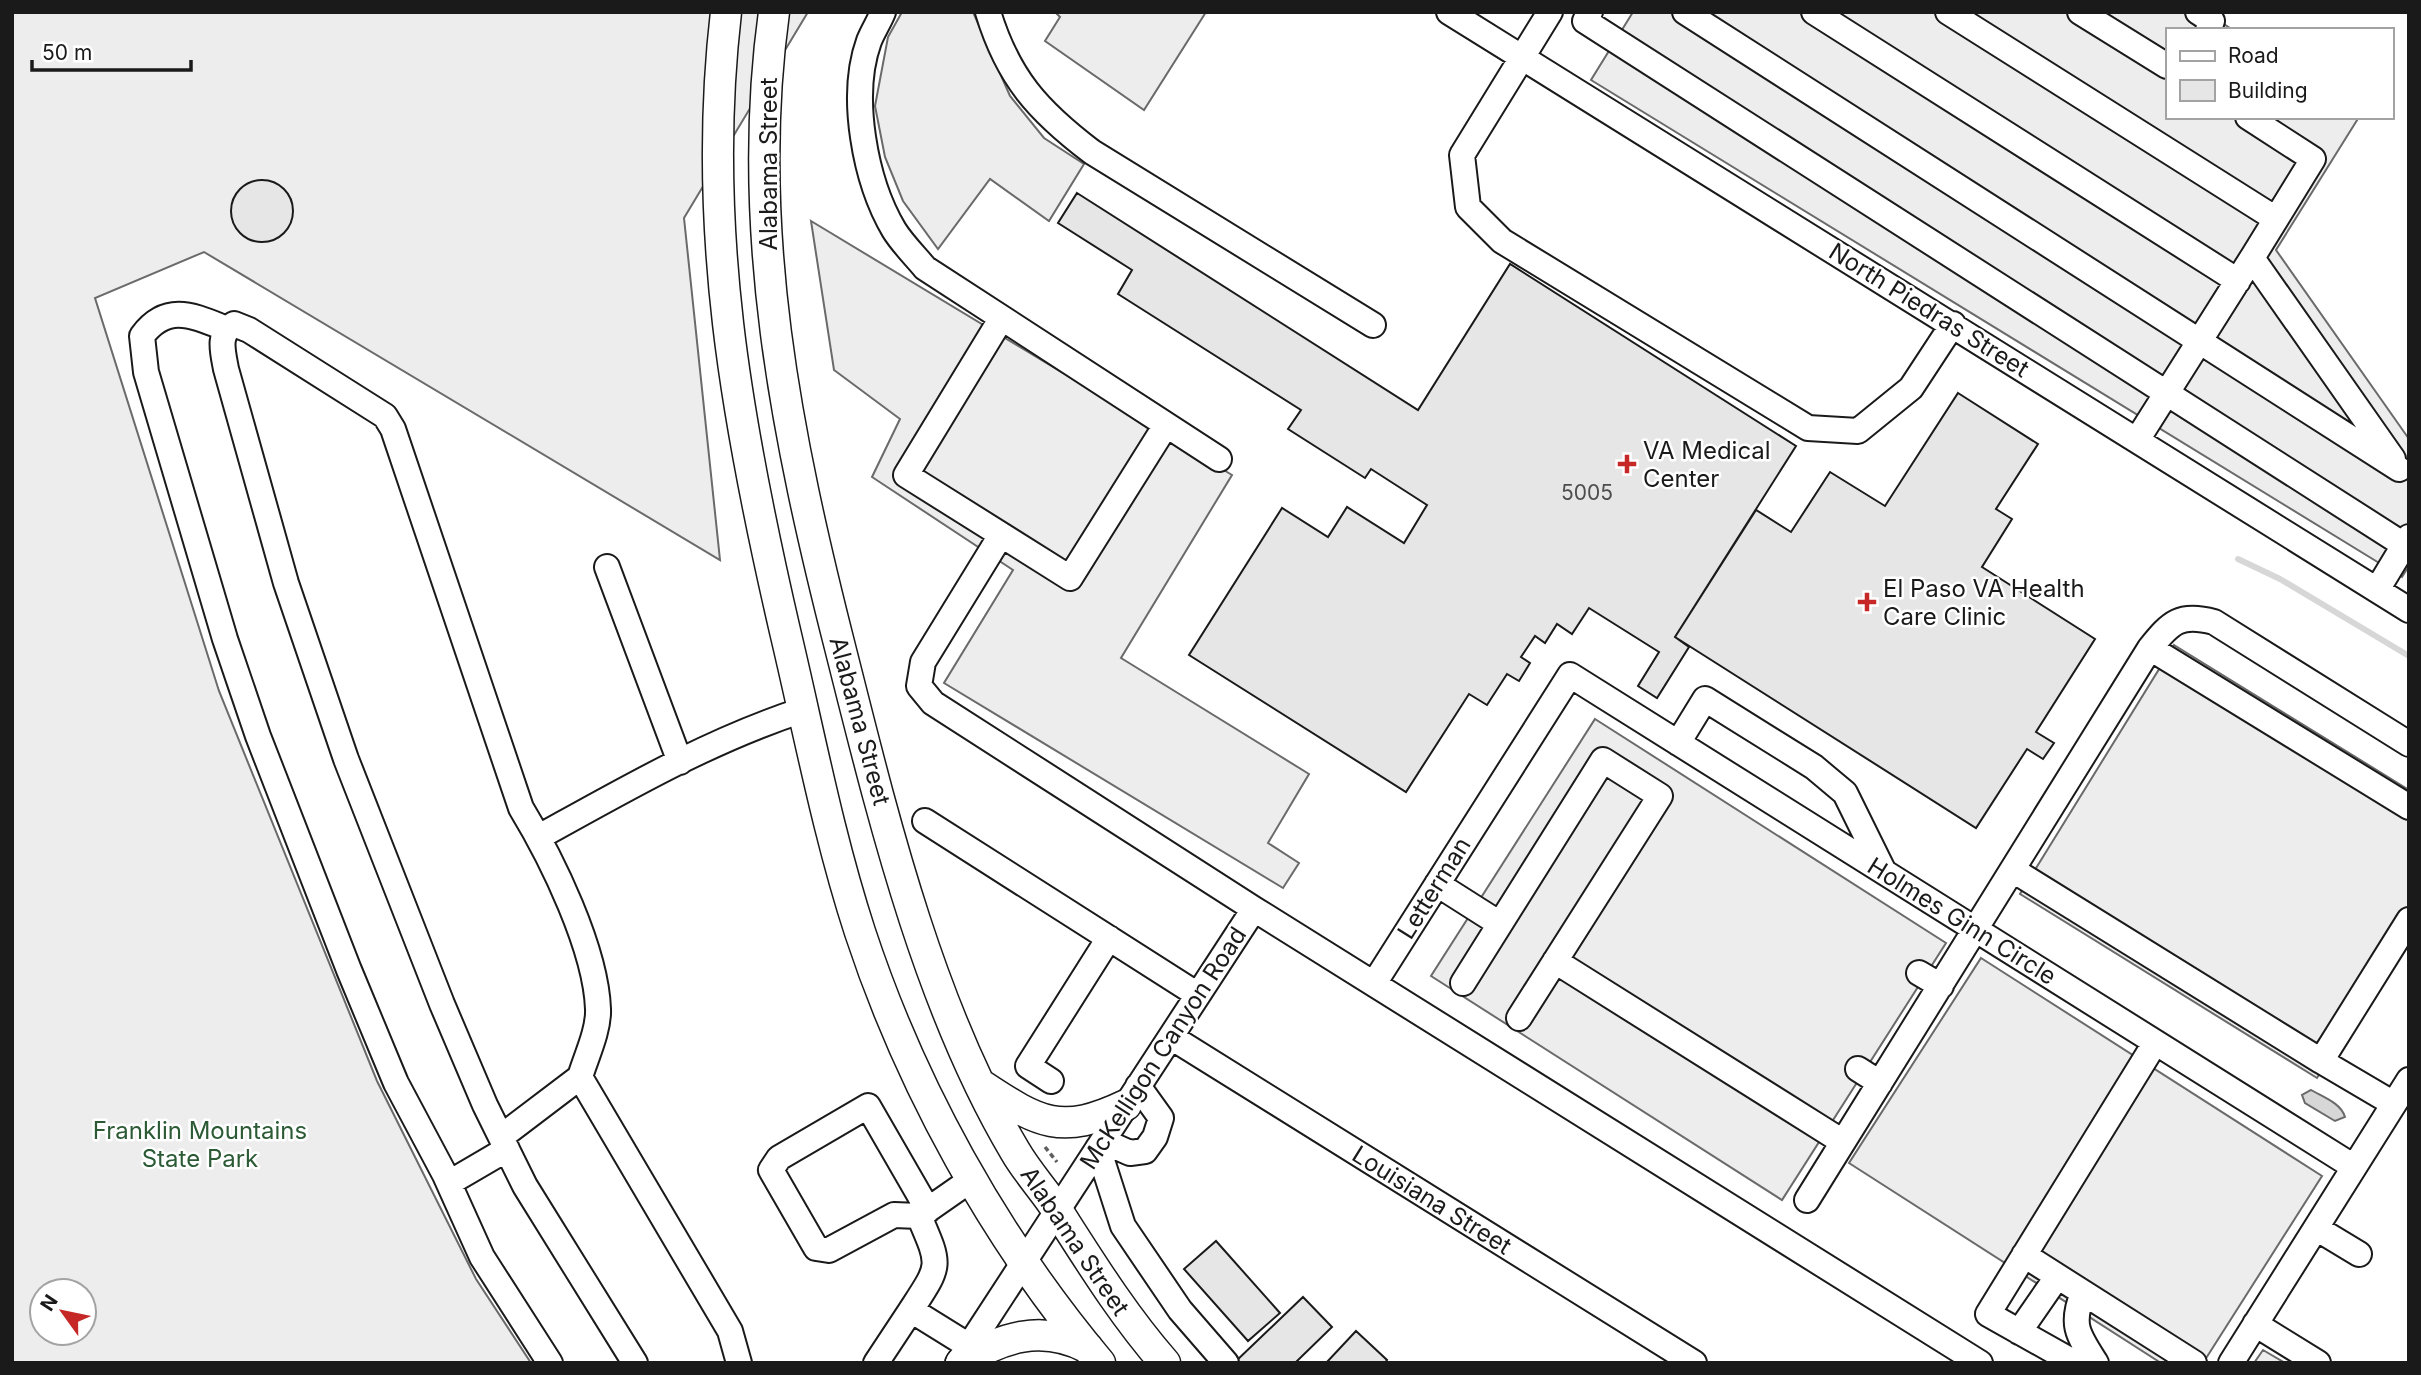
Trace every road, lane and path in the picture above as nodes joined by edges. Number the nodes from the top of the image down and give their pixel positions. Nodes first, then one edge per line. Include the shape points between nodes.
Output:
1 (726, 12) edge
2 (774, 12) edge
3 (883, 12) edge
4 (1449, 12) edge
5 (1550, 12) edge
6 (1590, 12) edge
7 (1685, 12) edge
8 (1814, 12) edge
9 (1948, 12) edge
10 (2080, 12) edge
11 (2198, 12) edge
12 (995, 18) edge
13 (2209, 28) edge
14 (1521, 58) junction
15 (2166, 65) edge
16 (2251, 119) edge
17 (2276, 219) junction
18 (2252, 258) junction
19 (2238, 281) junction
20 (1001, 320) junction
21 (1953, 324) junction
22 (1373, 325) dead end
23 (227, 328) junction
24 (2200, 340) junction
25 (2166, 394) junction
26 (1166, 425) junction
27 (2137, 440) junction
28 (1219, 459) dead end
29 (2404, 476) edge
30 (1001, 535) junction
31 (2406, 541) edge
32 (607, 567) dead end
33 (2377, 590) junction
34 (2409, 610) edge
35 (2150, 648) junction
36 (1570, 675) joint
37 (803, 710) junction
38 (1678, 743) junction
39 (2409, 744) edge
40 (680, 762) junction
41 (2409, 807) edge
42 (925, 821) dead end
43 (539, 837) junction
44 (2013, 870) junction
45 (1884, 872) junction
46 (1437, 884) junction
47 (1254, 909) junction
48 (2409, 920) edge
49 (1500, 924) junction
50 (1976, 930) junction
51 (1109, 939) junction
52 (1555, 961) junction
53 (1919, 973) dead end
54 (1375, 982) junction
55 (1463, 983) dead end
56 (1941, 986) junction
57 (1198, 995) junction
58 (1519, 1018) dead end
59 (1171, 1037) junction
60 (2155, 1043) junction
61 (2321, 1061) junction
62 (1858, 1069) dead end
63 (580, 1077) junction
64 (2409, 1080) edge
65 (1051, 1081) dead end
66 (1880, 1083) junction
67 (980, 1084) junction
68 (1132, 1096) junction
69 (2394, 1104) junction
70 (1843, 1142) junction
71 (504, 1143) junction
72 (1100, 1145) junction
73 (1045, 1147) dead end
74 (1057, 1162) dead end
75 (2354, 1167) junction
76 (972, 1179) junction
77 (449, 1183) junction
78 (1807, 1200) dead end
79 (1057, 1210) junction
80 (923, 1213) junction
81 (2316, 1228) junction
82 (2360, 1254) dead end
83 (2024, 1255) junction
84 (1025, 1261) junction
85 (2057, 1277) junction
86 (2083, 1293) junction
87 (911, 1310) junction
88 (2255, 1324) junction
89 (2019, 1332) junction
90 (1094, 1355) edge
91 (963, 1357) edge
92 (1679, 1359) edge
93 (550, 1363) edge
94 (635, 1363) edge
95 (739, 1363) edge
96 (876, 1363) edge
97 (1165, 1363) edge
98 (1226, 1363) edge
99 (1980, 1363) edge
100 (2075, 1363) edge
101 (2096, 1363) edge
102 (2194, 1363) edge
103 (2231, 1363) edge
104 (2318, 1363) edge

1 - 37 main road, Alabama Street via 718,99 717,198 728,336 757,507
2 - 67 main road, Alabama Street via 765,159 768,285 796,456 837,634 900,867 950,1015
3 - 20 street via 868,43 860,97 865,152 875,190 895,231 925,268
4 - 14 street, North Piedras Street
5 - 14 street
6 - 25 street via 1585,21
7 - 24 street
8 - 19 street
9 - 17 street
10 - 15 street
11 - 13 street via 2212,21
12 - 22 street via 999,49 1024,91 1055,124 1092,152
14 - 21 street, North Piedras Street
14 - 21 street via 1462,155 1468,207 1502,241 1808,428 1858,431 1911,388
16 - 17 street via 2313,159
17 - 18 street
18 - 19 street
18 - 29 street
19 - 24 street
20 - 26 street
20 - 30 street via 906,475
21 - 27 street, North Piedras Street
23 - 43 street via 234,324 249,330 385,416 393,429 521,808
23 - 71 street via 222,341 226,369 311,658 437,991
23 - 77 street via 184,313 158,321 142,336 146,372 258,736 396,1083
24 - 25 street
24 - 29 street
25 - 27 street
25 - 31 street
26 - 28 street
26 - 30 street via 1070,578
27 - 33 street, North Piedras Street
30 - 47 street via 923,662 919,687 933,703
31 - 33 street
32 - 40 street
33 - 34 street, North Piedras Street
35 - 39 street via 2166,628 2181,619 2214,622
35 - 41 street
35 - 44 street
36 - 38 street, Holmes Ginn Circle
36 - 46 street, Letterman
37 - 40 street via 765,722
37 - 76 main road, Alabama Street via 860,932 921,1084
38 - 45 street, Holmes Ginn Circle
38 - 45 street via 1705,699 1814,767 1845,793
40 - 43 street
42 - 51 street
43 - 63 street via 592,966 598,1012
44 - 50 street
44 - 61 street
45 - 50 street, Holmes Ginn Circle
46 - 49 street
46 - 54 street, Letterman
47 - 54 street
47 - 57 street, McKelligon Canyon Road
48 - 61 street
49 - 52 street via 1603,760 1660,796
49 - 55 street
50 - 56 street
50 - 60 street, Holmes Ginn Circle
51 - 57 street
51 - 65 street via 1028,1066
52 - 58 street
52 - 70 street
53 - 56 street
54 - 99 street
56 - 66 street
57 - 59 street, McKelligon Canyon Road
59 - 68 street, McKelligon Canyon Road
59 - 92 street, Louisiana Street
60 - 75 street, Holmes Ginn Circle
60 - 83 street
61 - 69 street
62 - 66 street
63 - 71 street
63 - 95 street via 730,1331
64 - 69 street
66 - 70 street
67 - 68 main road via 1016,1108 1061,1123 1091,1120
67 - 79 main road, Alabama Street via 1015,1152
68 - 72 street, McKelligon Canyon Road
68 - 72 street via 1161,1118 1155,1137 1145,1151 1130,1153
69 - 75 street
70 - 78 street
71 - 77 street
71 - 94 street via 525,1186
72 - 79 street, McKelligon Canyon Road
72 - 98 street via 1123,1226 1180,1310
73 - 74 path
75 - 81 street
76 - 80 street
76 - 84 main road, Alabama Street
77 - 93 street via 482,1257
79 - 84 street, McKelligon Canyon Road
79 - 97 main road, Alabama Street via 1124,1315
80 - 80 street via 894,1215 829,1250 816,1248 771,1170 779,1158 869,1106
80 - 87 street via 937,1257 935,1272
81 - 82 street
81 - 88 street
83 - 85 street
83 - 89 street via 1988,1314
84 - 90 main road, Alabama Street
84 - 91 street, McKelligon Canyon Road
85 - 86 street
85 - 89 street
86 - 101 street via 2074,1314 2079,1338
86 - 102 street
87 - 91 street
87 - 96 street
88 - 103 street
88 - 104 street
89 - 100 street
90 - 91 main road via 1052,1335 1029,1334

